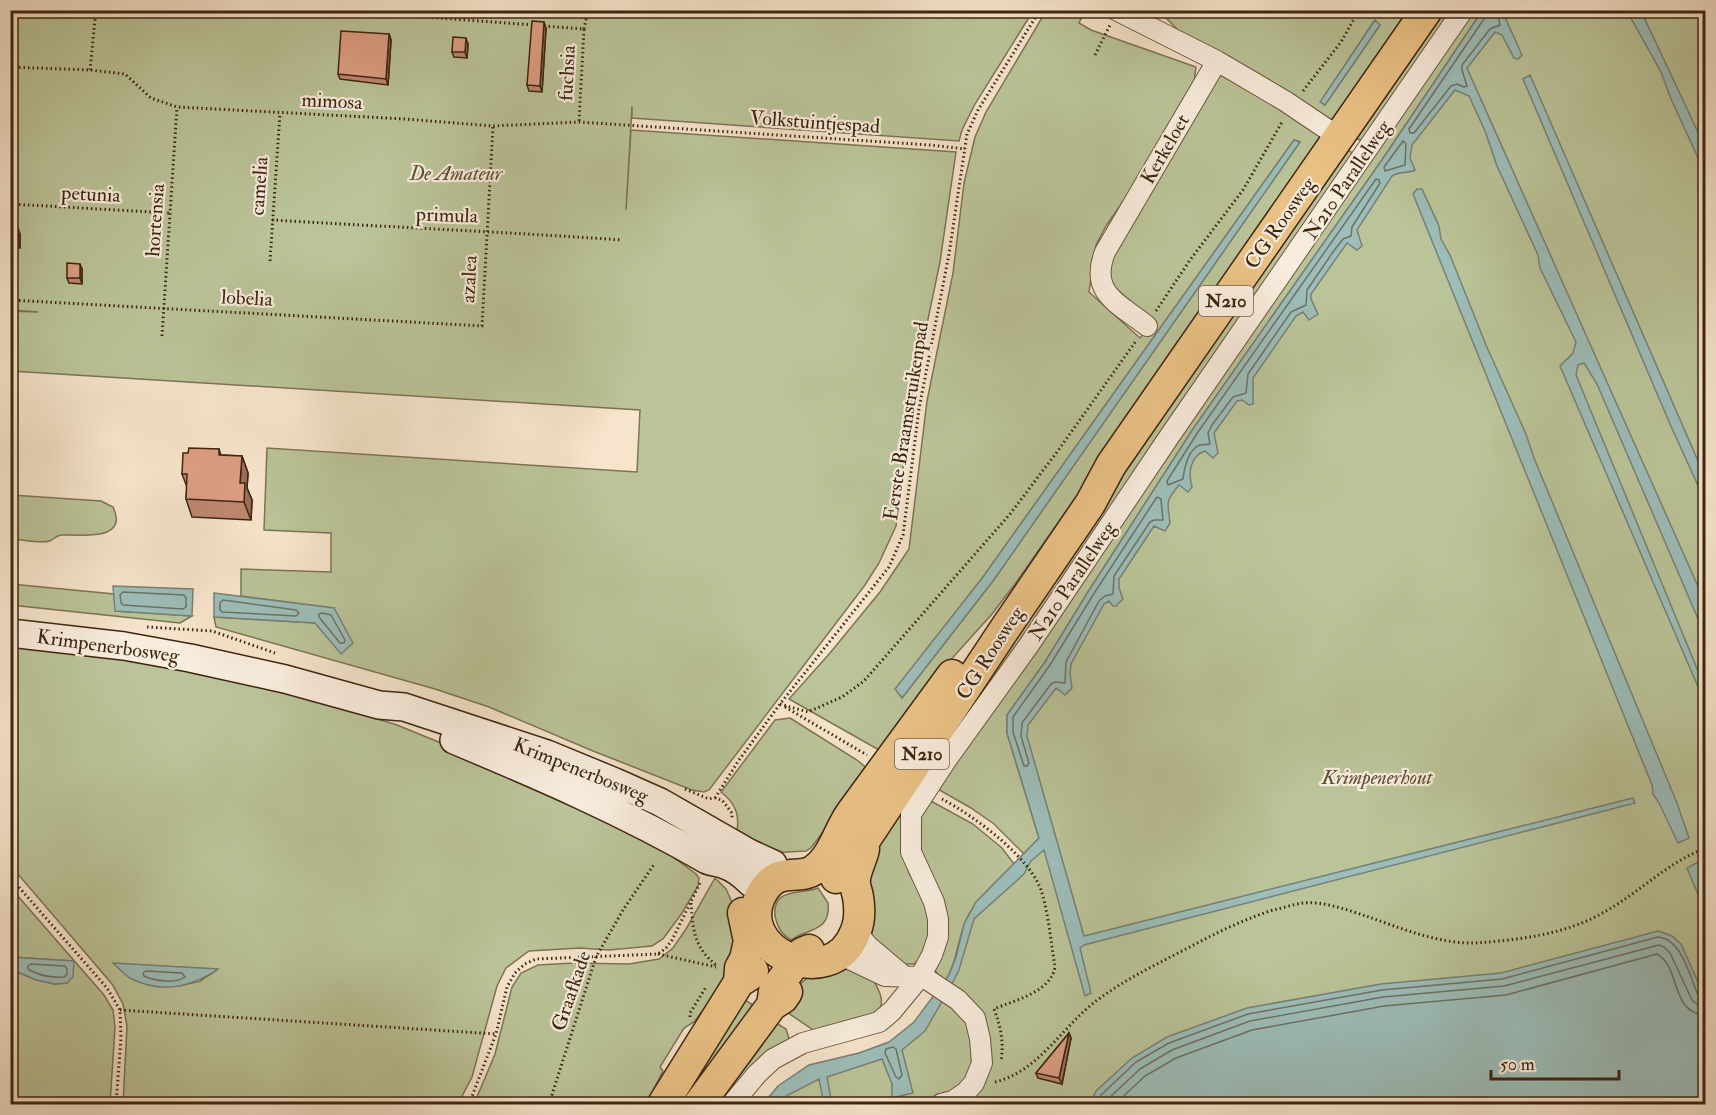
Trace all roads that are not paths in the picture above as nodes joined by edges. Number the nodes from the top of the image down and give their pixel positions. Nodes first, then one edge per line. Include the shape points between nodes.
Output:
1 (1427, 10) edge
2 (1463, 10) edge
3 (1116, 11) edge
4 (1217, 62) junction
5 (1340, 138) junction
6 (1147, 326) road end
7 (10, 633) edge
8 (379, 705) junction
9 (855, 831) junction
10 (829, 872) junction
11 (758, 885) junction
12 (851, 925) junction
13 (760, 943) junction
14 (838, 954) junction
15 (803, 962) junction
16 (918, 979) junction
17 (663, 1104) edge
18 (699, 1104) edge
19 (732, 1104) edge
20 (941, 1104) edge

1 - 5 main road, CG Roosweg / N210
2 - 16 street, N210 Parallelweg via 910,814 911,852 938,919 938,937
3 - 4 street
4 - 5 street
4 - 6 street, Kerkeloet via 1099,267 1100,283 1109,296
5 - 9 main road, CG Roosweg / N210 via 1111,465 1090,504 1004,630
7 - 8 main road, Krimpenerbosweg via 190,658
8 - 11 main road, Krimpenerbosweg via 596,802 711,862 726,865
8 - 11 main road, Krimpenerbosweg via 404,707 547,754 660,802 749,853
9 - 10 main road, CG Roosweg / N210 via 829,833
9 - 10 main road, CG Roosweg / N210 via 863,857 855,877
10 - 11 main road via 792,859
10 - 12 main road, N210 via 859,903
11 - 13 main road via 743,910
12 - 14 main road via 846,948
12 - 15 main road via 823,946 802,953
12 - 16 street via 868,945
13 - 15 main road
13 - 17 main road via 745,959 739,982
14 - 15 main road via 830,960
14 - 16 street via 885,976
15 - 18 main road via 783,998 772,1005
16 - 19 street, N210 Parallelweg via 879,1022 803,1043 773,1059
16 - 20 street via 958,1000 975,1018 980,1039 982,1063 974,1083 952,1101

